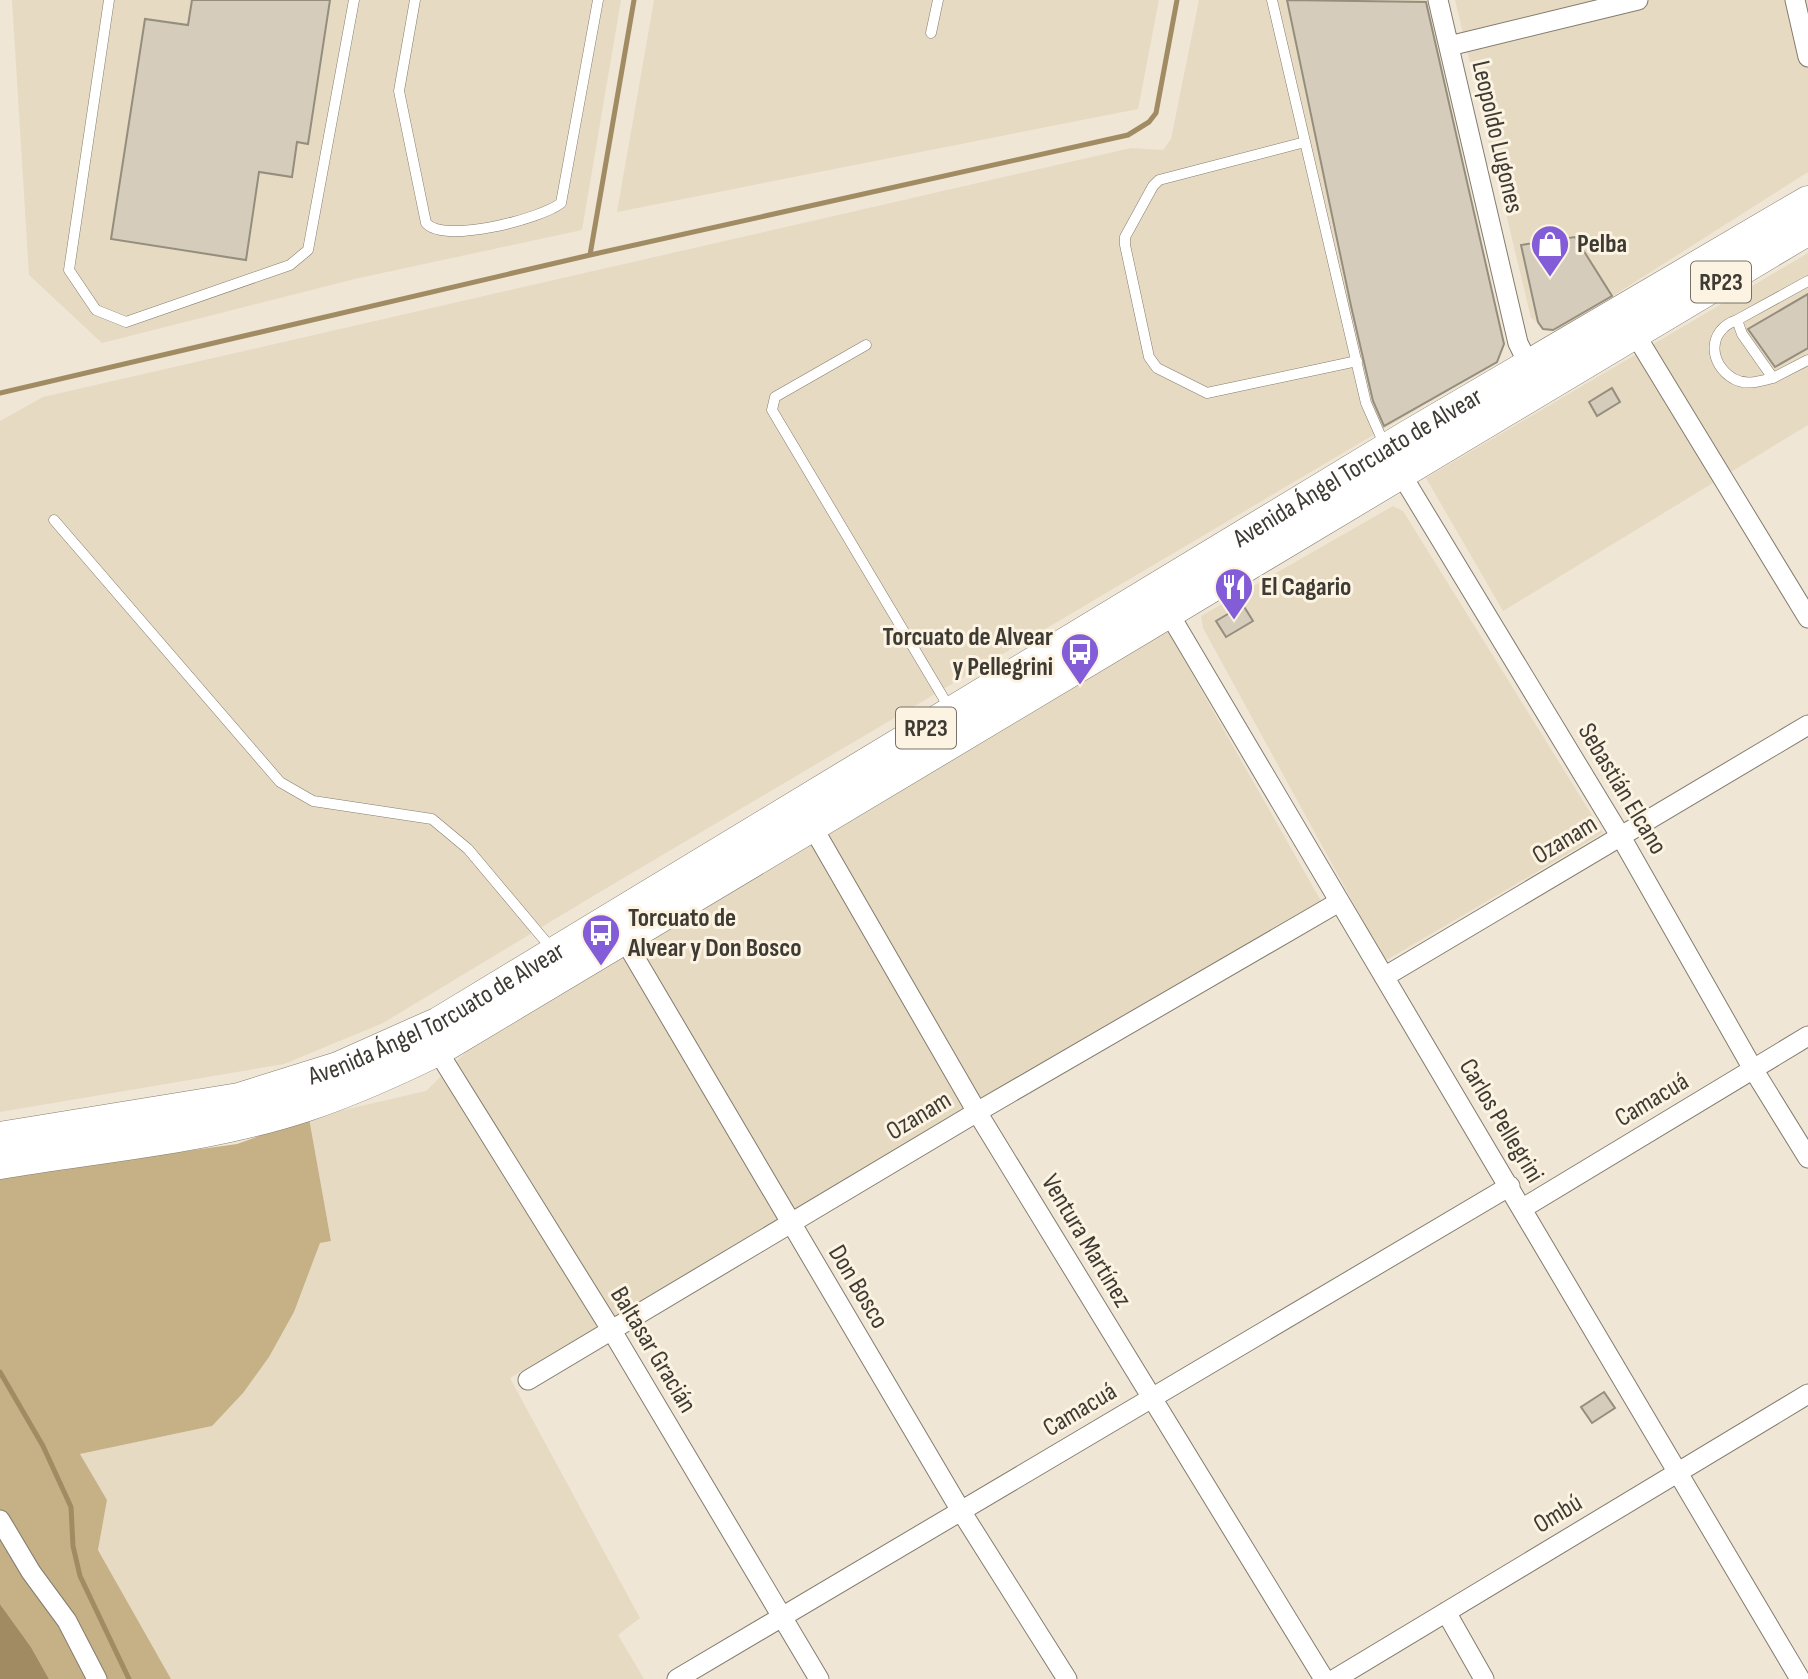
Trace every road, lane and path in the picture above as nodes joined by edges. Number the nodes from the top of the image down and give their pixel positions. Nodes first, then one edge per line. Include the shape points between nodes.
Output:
1 (109, 0) edge
2 (354, 0) edge
3 (415, 0) edge
4 (598, 0) edge
5 (938, 0) edge
6 (1272, 0) edge
7 (1438, 0) edge
8 (1638, 0) edge
9 (1795, 0) edge
10 (931, 33) dead end
11 (1449, 46) junction
12 (1808, 57) edge
13 (1305, 142) junction
14 (1808, 202) edge
15 (1808, 229) edge
16 (1808, 281) edge
17 (1737, 320) junction
18 (1635, 334) junction
19 (866, 345) dead end
20 (1808, 360) edge
21 (1357, 361) junction
22 (1529, 365) junction
23 (1773, 378) junction
24 (1393, 461) junction
25 (54, 520) dead end
26 (1162, 602) junction
27 (1808, 618) edge
28 (952, 713) junction
29 (1808, 725) edge
30 (812, 826) junction
31 (1621, 837) junction
32 (1339, 901) junction
33 (617, 927) junction
34 (554, 952) junction
35 (1384, 977) junction
36 (1808, 1037) edge
37 (437, 1050) junction
38 (1753, 1069) junction
39 (978, 1111) junction
40 (0, 1138) edge
41 (1808, 1158) edge
42 (0, 1163) edge
43 (1510, 1186) junction
44 (1523, 1208) junction
45 (790, 1224) junction
46 (612, 1331) junction
47 (528, 1380) dead end
48 (1808, 1394) edge
49 (1150, 1399) junction
50 (1680, 1472) junction
51 (961, 1511) junction
52 (0, 1520) edge
53 (1446, 1612) junction
54 (782, 1618) junction
55 (97, 1679) edge
56 (677, 1679) edge
57 (819, 1679) edge
58 (1067, 1679) edge
59 (1324, 1679) edge
60 (1335, 1679) edge
61 (1484, 1679) edge
62 (1800, 1679) edge

1 - 2 lane via 69,270 96,310 126,322 290,265 308,250
3 - 4 lane via 398,91 426,223 459,234 538,214 561,203
5 - 10 lane
6 - 13 lane
7 - 11 street, Leopoldo Lugones
8 - 11 street
9 - 12 street
11 - 22 street, Leopoldo Lugones via 1518,344
13 - 21 lane
13 - 21 lane via 1158,180 1153,186 1125,237 1149,357 1157,368 1207,393
14 - 22 main road, Avenida Ángel Torcuato de Alvear / RP23
15 - 18 main road, Avenida Ángel Torcuato de Alvear / RP23
16 - 17 lane
17 - 23 lane
17 - 23 lane via 1716,332 1717,360 1733,379 1749,383
18 - 24 main road, Avenida Ángel Torcuato de Alvear / RP23
18 - 27 street
19 - 28 lane via 775,397 772,410
20 - 23 lane
21 - 24 lane via 1370,415
22 - 24 main road, Avenida Ángel Torcuato de Alvear / RP23
24 - 26 main road, Avenida Ángel Torcuato de Alvear / RP23
24 - 31 street, Sebastián Elcano
25 - 34 lane via 280,782 313,800 432,819 468,849
26 - 28 main road, Avenida Ángel Torcuato de Alvear / RP23
26 - 30 main road, Avenida Ángel Torcuato de Alvear / RP23
26 - 32 street, Carlos Pellegrini
28 - 33 main road, Avenida Ángel Torcuato de Alvear / RP23
29 - 31 street, Ozanam
30 - 33 main road, Avenida Ángel Torcuato de Alvear / RP23
30 - 39 street, Ventura Martínez
31 - 35 street, Ozanam
31 - 38 street, Sebastián Elcano
32 - 35 street, Carlos Pellegrini
32 - 39 street, Ozanam
33 - 34 main road, Avenida Ángel Torcuato de Alvear / RP23
33 - 37 main road, Avenida Ángel Torcuato de Alvear / RP23
33 - 45 street, Don Bosco
34 - 40 main road, Avenida Ángel Torcuato de Alvear / RP23 via 427,1029 306,1079 217,1104
35 - 43 street, Carlos Pellegrini
36 - 38 street, Camacuá
37 - 42 main road, Avenida Ángel Torcuato de Alvear / RP23 via 379,1078 262,1118
37 - 46 street, Baltasar Gracián
38 - 41 street, Sebastián Elcano
38 - 44 street, Camacuá
39 - 45 street, Ozanam
39 - 49 street, Ventura Martínez
43 - 44 street, Carlos Pellegrini
43 - 49 street, Camacuá
44 - 50 street, Carlos Pellegrini
45 - 46 street, Ozanam
45 - 51 street, Don Bosco
46 - 47 street, Ozanam
46 - 54 street, Baltasar Gracián
48 - 50 street, Ombú
49 - 51 street, Camacuá
49 - 59 street, Ventura Martínez
50 - 53 street, Ombú
50 - 62 street, Carlos Pellegrini
51 - 54 street, Camacuá
51 - 58 street, Don Bosco
52 - 55 street via 67,1622
53 - 60 street, Ombú
53 - 61 street
54 - 56 street, Camacuá
54 - 57 street, Baltasar Gracián

